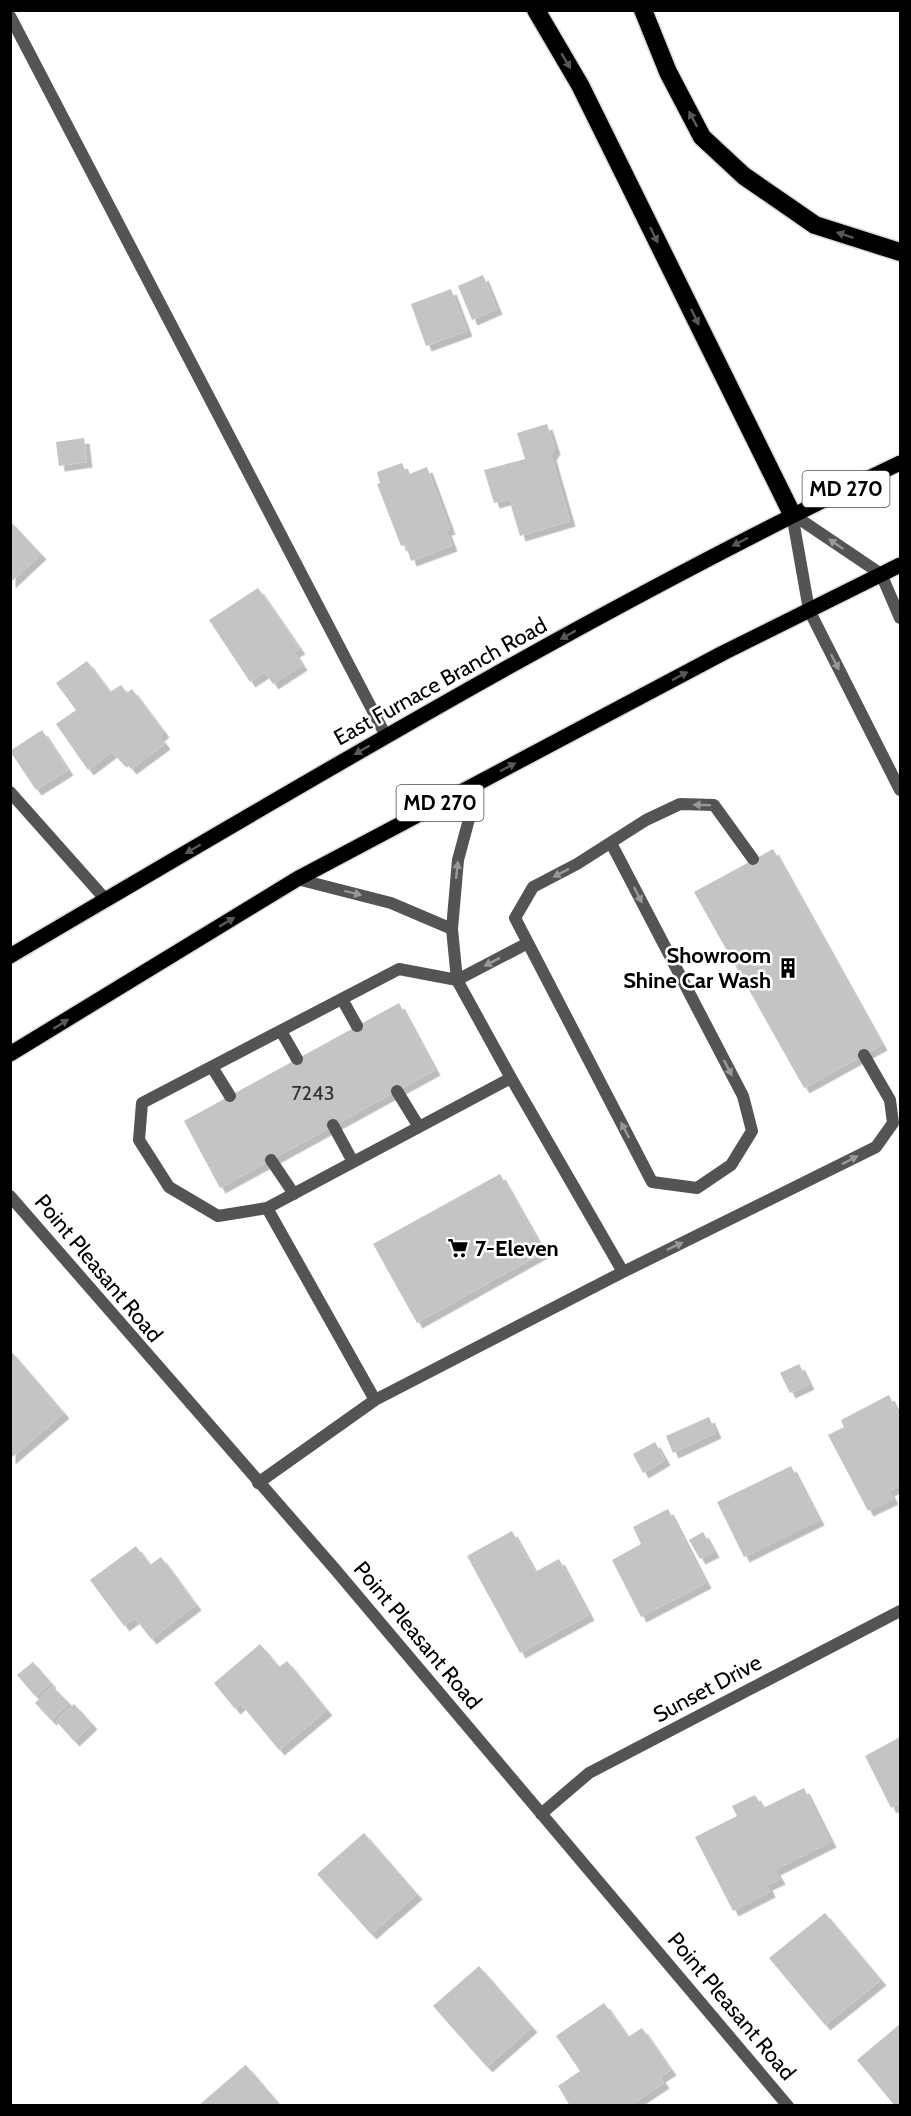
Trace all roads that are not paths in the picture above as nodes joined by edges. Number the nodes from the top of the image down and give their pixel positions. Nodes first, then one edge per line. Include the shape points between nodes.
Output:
1 (536, 10) edge
2 (643, 10) edge
3 (10, 16) edge
4 (900, 252) edge
5 (900, 463) edge
6 (792, 514) junction
7 (900, 565) edge
8 (881, 574) junction
9 (809, 610) junction
10 (900, 618) edge
11 (386, 736) junction
12 (479, 782) junction
13 (900, 790) edge
14 (10, 792) edge
15 (611, 843) junction
16 (753, 859) dead end
17 (297, 879) junction
18 (106, 900) junction
19 (452, 928) junction
20 (526, 944) junction
21 (10, 956) edge
22 (457, 980) junction
23 (342, 999) junction
24 (357, 1026) dead end
25 (281, 1031) junction
26 (10, 1054) edge
27 (864, 1054) dead end
28 (297, 1059) dead end
29 (212, 1067) junction
30 (512, 1078) junction
31 (397, 1091) dead end
32 (230, 1095) dead end
33 (333, 1125) dead end
34 (419, 1127) junction
35 (271, 1160) dead end
36 (353, 1162) junction
37 (294, 1194) junction
38 (10, 1196) edge
39 (267, 1208) junction
40 (623, 1272) junction
41 (375, 1400) junction
42 (258, 1483) junction
43 (900, 1611) edge
44 (541, 1814) junction
45 (788, 2106) edge

1 -> 6 highway via 580,84
4 -> 2 highway via 815,225 744,176 702,137 668,72
3 - 11 street
5 - 6 main road, East Furnace Branch Road / MD 270
8 -> 6 street
6 - 9 street
6 -> 11 main road, East Furnace Branch Road / MD 270
7 - 8 main road, MD 270
8 - 9 main road, MD 270
8 - 10 street
12 -> 9 main road, MD 270
9 -> 13 street
11 -> 18 main road, East Furnace Branch Road / MD 270
12 - 17 main road, MD 270
19 -> 12 street via 458,860
14 - 18 street
16 -> 15 street via 714,805 680,804
15 -> 20 street via 533,887 515,918
15 -> 20 street via 743,1096 752,1131 731,1165 697,1188 652,1182
17 -> 19 street via 391,903
26 -> 17 main road, MD 270
18 - 21 main road, East Furnace Branch Road / MD 270
19 - 22 street
20 -> 22 street
22 - 23 street via 399,969
22 - 30 street
23 - 24 street
23 - 25 street
25 - 28 street
25 - 29 street
40 -> 27 street via 876,1147 893,1123 890,1100
29 - 32 street
29 - 39 street via 142,1103 139,1140 169,1186 218,1216
30 - 34 street
30 - 40 street
31 - 34 street
33 - 36 street
34 - 36 street
35 - 37 street
36 - 37 street
37 - 39 street
38 - 42 street, Point Pleasant Road
39 - 41 street
40 - 41 street
41 - 42 street
42 - 44 street, Point Pleasant Road
43 - 44 street, Sunset Drive via 590,1773
44 - 45 street, Point Pleasant Road

